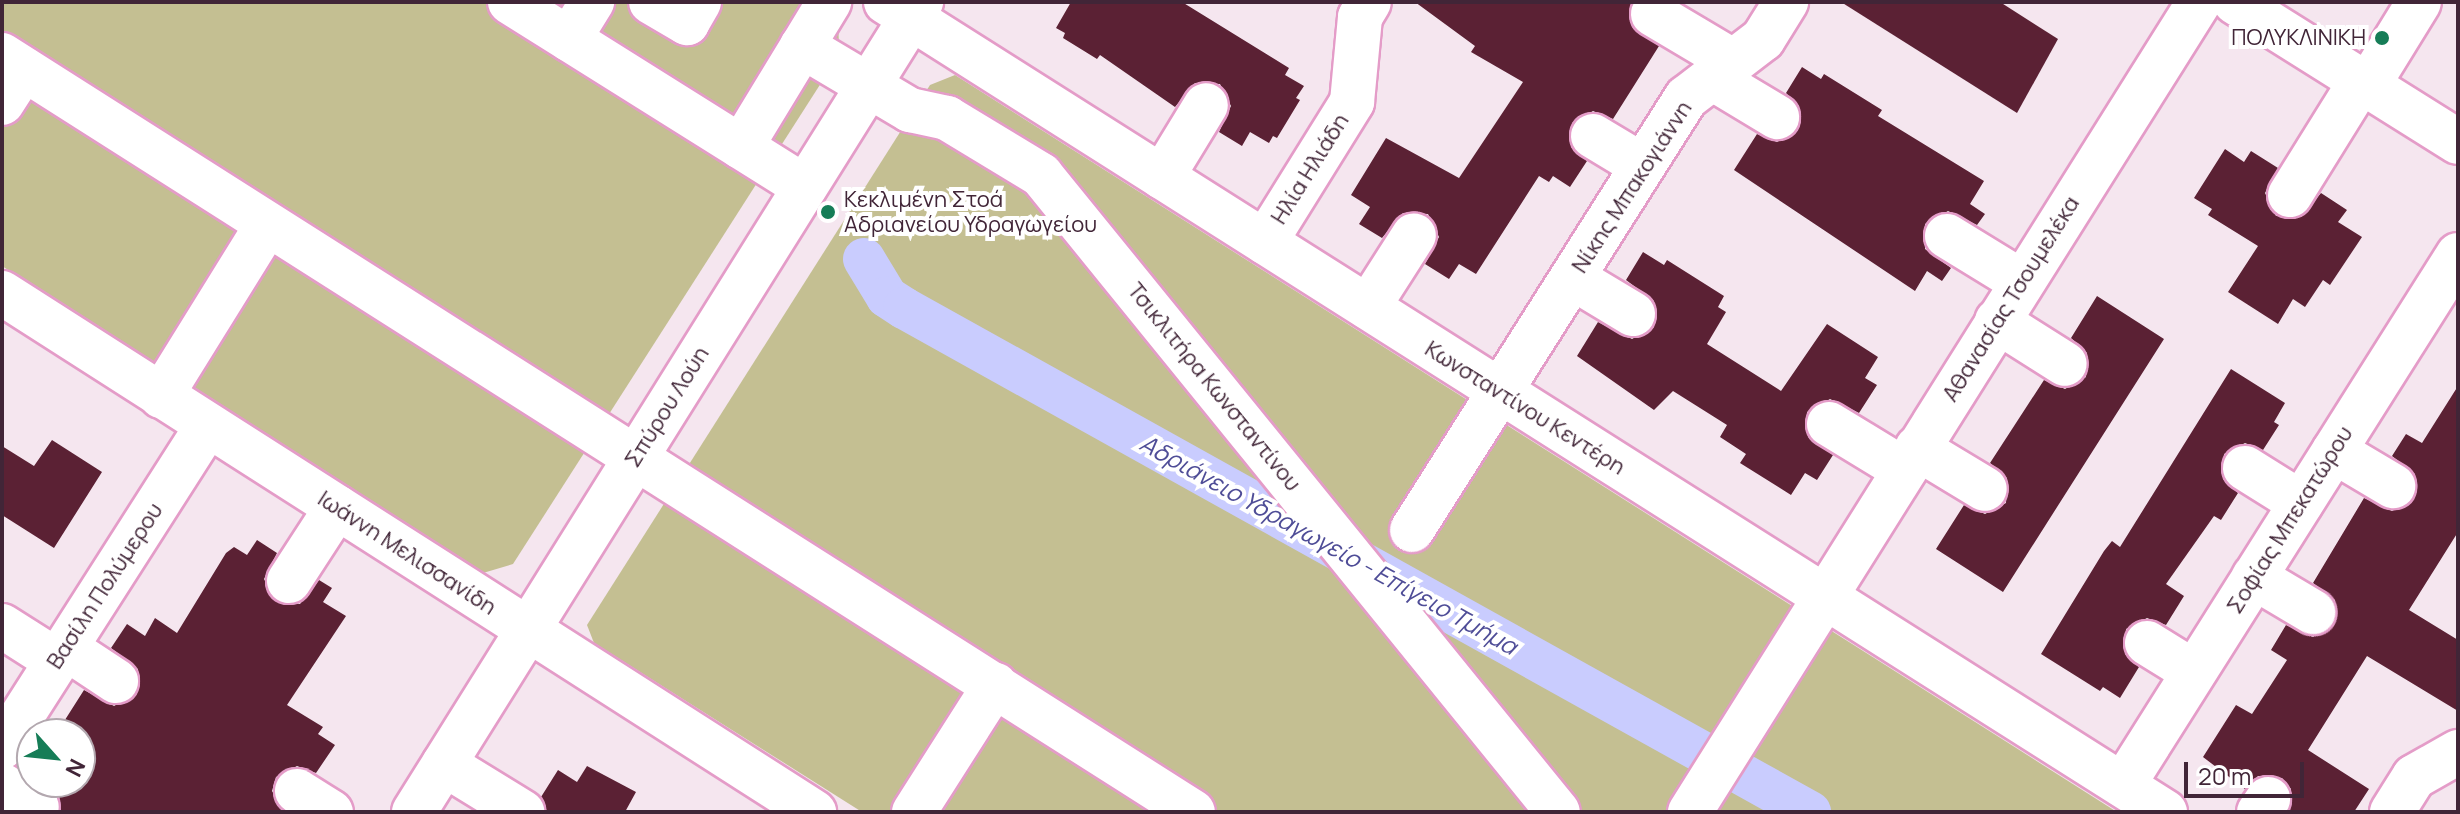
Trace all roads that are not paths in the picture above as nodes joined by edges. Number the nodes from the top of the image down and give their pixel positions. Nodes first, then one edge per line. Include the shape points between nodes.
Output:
1 (510, 2) edge
2 (592, 2) edge
3 (651, 2) edge
4 (699, 2) edge
5 (829, 2) edge
6 (1369, 2) edge
7 (1786, 2) edge
8 (2199, 2) edge
9 (2235, 2) edge
10 (2419, 2) edge
11 (906, 7) edge
12 (1653, 14) dead end
13 (569, 39) junction
14 (802, 46) junction
15 (1723, 70) junction
16 (9, 76) edge
17 (2364, 83) junction
18 (869, 85) junction
19 (1206, 105) dead end
20 (1777, 117) dead end
21 (1593, 136) dead end
22 (2458, 142) edge
23 (741, 147) junction
24 (1643, 166) junction
25 (1162, 177) junction
26 (805, 187) junction
27 (2290, 195) dead end
28 (267, 225) junction
29 (1414, 235) dead end
30 (1947, 236) dead end
31 (1265, 242) junction
32 (2458, 255) edge
33 (1573, 278) junction
34 (2022, 282) junction
35 (2, 293) edge
36 (1368, 307) junction
37 (1633, 314) dead end
38 (1997, 321) junction
39 (2065, 364) dead end
40 (1500, 392) junction
41 (161, 396) junction
42 (1829, 424) dead end
43 (208, 425) junction
44 (2334, 451) junction
45 (636, 456) junction
46 (1910, 458) junction
47 (2245, 468) dead end
48 (2393, 486) dead end
49 (1985, 489) dead end
50 (2301, 503) junction
51 (337, 507) junction
52 (1412, 530) dead end
53 (2254, 577) junction
54 (289, 581) dead end
55 (1822, 597) junction
56 (2313, 612) dead end
57 (2, 626) edge
58 (527, 631) junction
59 (2147, 643) dead end
60 (62, 654) junction
61 (2194, 672) junction
62 (116, 681) dead end
63 (995, 685) junction
64 (2, 747) edge
65 (2458, 752) edge
66 (444, 764) junction
67 (2123, 785) junction
68 (791, 806) edge
69 (414, 812) edge
70 (522, 812) edge
71 (914, 812) edge
72 (1193, 812) edge
73 (1558, 812) edge
74 (1690, 812) edge
75 (2165, 812) edge
76 (2392, 812) edge

1 - 13 street
2 - 13 street
3 - 4 street via 687,23
5 - 14 street
6 - 31 street, Ηλία Ηλιάδη via 1360,17 1352,102
7 - 15 street, Νίκης Μπακογιάννη via 1763,39
8 - 34 street, Αθανασίας Τσουμελέκα
9 - 17 street
10 - 17 street
11 - 18 street, Σπύρου Λούη
11 - 25 street, Κωνσταντίνου Κεντέρη
12 - 15 street
13 - 23 street
14 - 18 street, Τσικλιτήρα Κωνσταντίνου
14 - 23 street
15 - 20 street
15 - 24 street, Νίκης Μπακογιάννη via 1686,98
16 - 28 street
17 - 22 street
17 - 27 street
18 - 26 street, Σπύρου Λούη
18 - 73 street, Τσικλιτήρα Κωνσταντίνου via 910,110 947,118 1041,175
19 - 25 street
21 - 24 street
23 - 26 street
24 - 33 street, Νίκης Μπακογιάννη
25 - 31 street, Κωνσταντίνου Κεντέρη
26 - 45 street, Σπύρου Λούη
28 - 41 street
28 - 45 street
29 - 36 street
30 - 34 street
31 - 36 street, Κωνσταντίνου Κεντέρη
32 - 44 street, Σοφίας Μπεκατώρου
33 - 37 street
33 - 40 street, Νίκης Μπακογιάννη
34 - 38 street, Αθανασίας Τσουμελέκα
35 - 41 street, Ιωάννη Μελισσανίδη
36 - 40 street, Κωνσταντίνου Κεντέρη
38 - 39 street
38 - 46 street, Αθανασίας Τσουμελέκα
40 - 52 street, Νίκης Μπακογιάννη
40 - 55 street, Κωνσταντίνου Κεντέρη
41 - 43 street, Ιωάννη Μελισσανίδη
42 - 46 street
43 - 51 street, Ιωάννη Μελισσανίδη
43 - 60 street, Βασίλη Πολύμερου
44 - 48 street
44 - 50 street, Σοφίας Μπεκατώρου
45 - 58 street, Σπύρου Λούη
45 - 63 street
46 - 49 street
46 - 55 street, Αθανασίας Τσουμελέκα
47 - 50 street
50 - 53 street, Σοφίας Μπεκατώρου
51 - 54 street
51 - 58 street, Ιωάννη Μελισσανίδη
53 - 56 street
53 - 61 street, Σοφίας Μπεκατώρου
55 - 67 street, Κωνσταντίνου Κεντέρη
55 - 74 street, Αθανασίας Τσουμελέκα
57 - 60 street
58 - 66 street, Σπύρου Λούη
58 - 68 street, Ιωάννη Μελισσανίδη
59 - 61 street
60 - 62 street
60 - 64 street, Βασίλη Πολύμερου
61 - 67 street, Σοφίας Μπεκατώρου
63 - 71 street
63 - 72 street
65 - 76 street via 2414,777
66 - 69 street, Σπύρου Λούη
66 - 70 street
67 - 75 street, Κωνσταντίνου Κεντέρη

